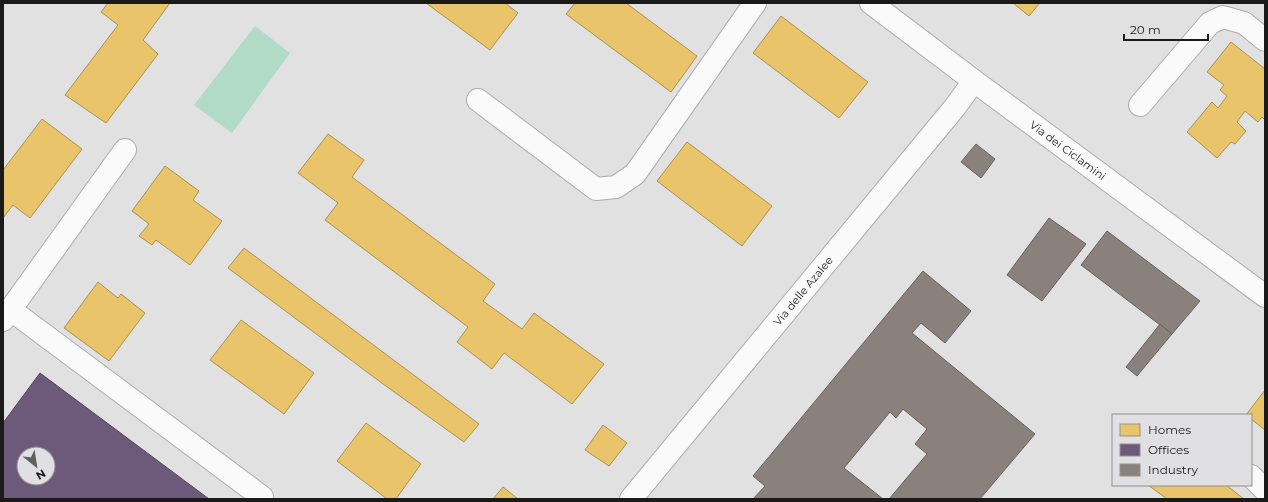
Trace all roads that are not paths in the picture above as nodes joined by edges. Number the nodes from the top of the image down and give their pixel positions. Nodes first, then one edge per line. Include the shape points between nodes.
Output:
1 (755, 3) edge
2 (872, 3) edge
3 (1265, 40) edge
4 (974, 81) junction
5 (478, 100) dead end
6 (1140, 105) dead end
7 (125, 150) dead end
8 (1265, 296) edge
9 (7, 315) edge
10 (1252, 477) edge
11 (1265, 490) edge
12 (1265, 496) edge
13 (262, 497) dead end
14 (631, 499) edge
15 (1263, 499) edge

1 - 5 street via 635,174 616,187 596,190
2 - 4 street, Via dei Ciclamini
3 - 6 street via 1244,23 1223,17 1210,23
4 - 8 street, Via dei Ciclamini
4 - 14 street, Via delle Azalee
7 - 9 street
9 - 13 street
10 - 11 street
12 - 15 street

